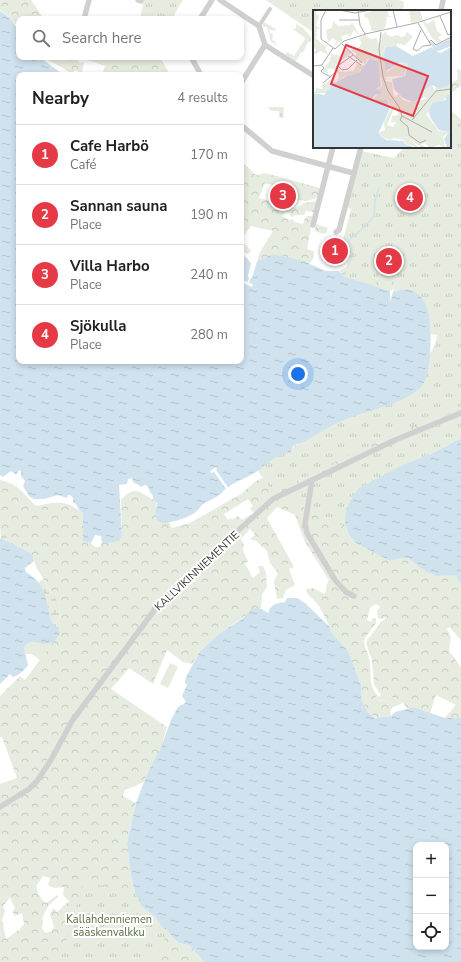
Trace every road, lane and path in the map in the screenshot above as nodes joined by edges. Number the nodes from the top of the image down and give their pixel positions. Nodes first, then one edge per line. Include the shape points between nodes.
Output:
1 (89, 0) edge
2 (212, 0) edge
3 (220, 0) edge
4 (443, 0) edge
5 (270, 9) dead end
6 (441, 10) edge
7 (85, 16) edge
8 (202, 16) edge
9 (260, 26) junction
10 (264, 45) junction
11 (193, 60) edge
12 (199, 72) edge
13 (313, 75) edge
14 (244, 78) edge
15 (244, 128) edge
16 (334, 148) edge
17 (361, 148) edge
18 (328, 166) junction
19 (353, 173) junction
20 (313, 224) dead end
21 (336, 232) dead end
22 (461, 413) edge
23 (312, 480) junction
24 (354, 596) dead end
25 (0, 807) edge

1 - 7 street
2 - 8 street
3 - 9 street
4 - 6 street
5 - 9 street
9 - 10 street
10 - 13 street
10 - 14 street
11 - 12 street
15 - 18 street via 272,151
16 - 18 street
17 - 19 street
18 - 19 street
18 - 20 street
19 - 21 street
22 - 23 street, KALLVIKINNIEMENTIE via 395,440
23 - 24 street via 305,524 306,533 335,580 346,592
23 - 25 street, KALLVIKINNIEMENTIE via 273,499 170,593 72,720 37,781

